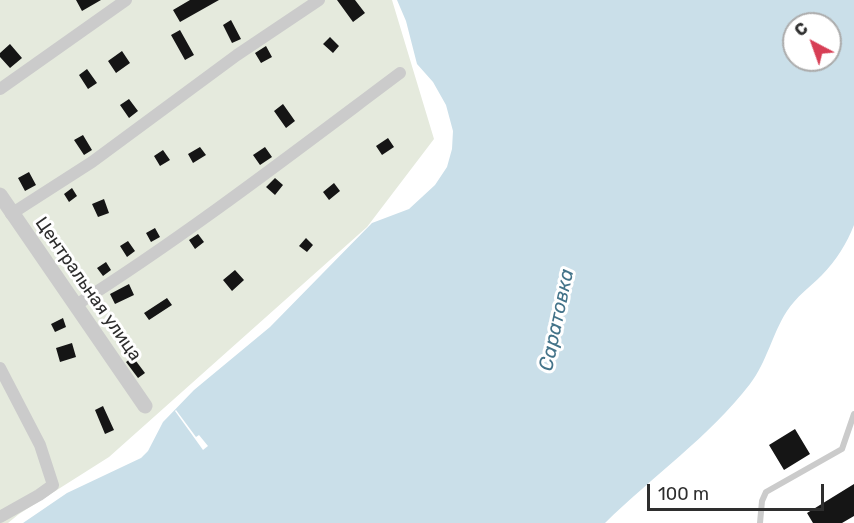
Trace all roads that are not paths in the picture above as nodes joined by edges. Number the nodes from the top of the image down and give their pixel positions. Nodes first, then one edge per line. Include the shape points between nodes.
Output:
1 (126, 0) edge
2 (319, 0) edge
3 (399, 73) dead end
4 (0, 89) edge
5 (4, 206) edge
6 (76, 305) junction
7 (0, 368) edge
8 (145, 406) dead end
9 (854, 414) edge
10 (0, 517) edge
11 (760, 523) edge

1 - 4 street
2 - 5 street via 92,162
3 - 6 street via 218,209
5 - 6 street, Центральная улица
6 - 8 street, Центральная улица
7 - 10 street via 40,445 53,485
9 - 11 lane via 842,449 766,492

